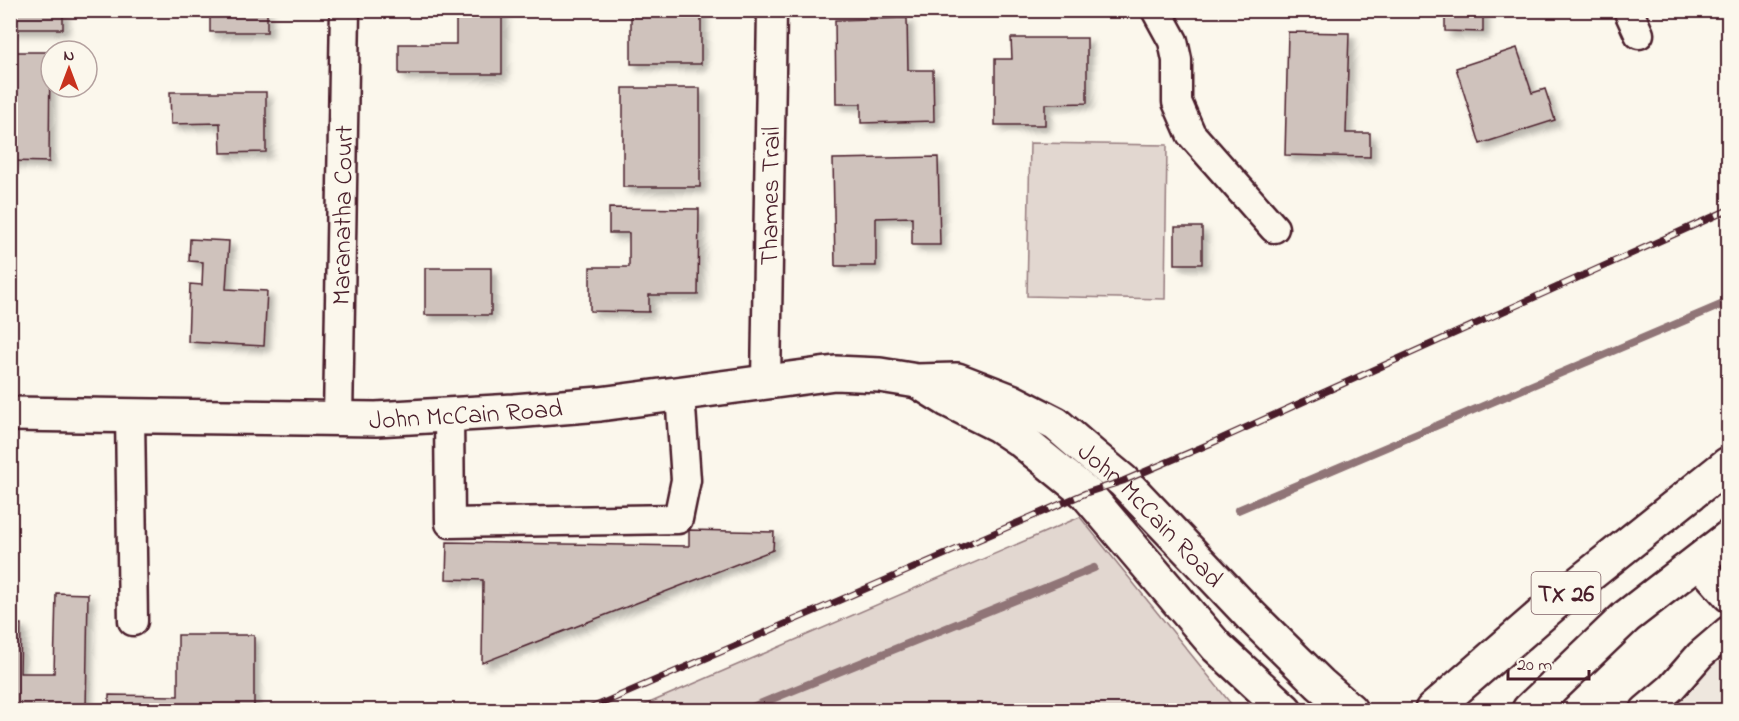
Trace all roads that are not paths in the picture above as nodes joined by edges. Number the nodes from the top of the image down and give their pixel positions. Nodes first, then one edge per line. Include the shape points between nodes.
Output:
1 (345, 10) edge
2 (772, 10) edge
3 (1156, 10) edge
4 (1274, 228) dead end
5 (917, 381) junction
6 (766, 382) junction
7 (680, 394) junction
8 (10, 414) edge
9 (449, 415) junction
10 (130, 416) junction
11 (338, 419) junction
12 (1728, 464) edge
13 (1728, 538) edge
14 (1698, 562) junction
15 (1728, 597) edge
16 (133, 621) dead end
17 (1728, 631) edge
18 (1285, 711) edge
19 (1350, 711) edge
20 (1432, 711) edge
21 (1528, 711) edge
22 (1645, 711) edge

1 - 11 street, Maranatha Court
2 - 6 street, Thames Trail
3 - 4 street via 1173,41 1177,102 1191,134
5 - 6 main road, John McCain Road via 835,374
5 - 18 main road, John McCain Road via 998,425 1086,493 1216,647
5 - 19 main road, John McCain Road via 957,380 1056,424 1123,482 1250,615
6 - 7 main road, John McCain Road
7 - 9 main road, John McCain Road
7 - 9 street via 686,480 678,519 450,523
8 - 10 main road, John McCain Road
9 - 11 main road, John McCain Road
10 - 11 main road, John McCain Road
10 - 16 street
12 - 20 main road, TX 26 via 1563,596
13 - 14 main road, TX 26
14 - 15 street
14 - 21 main road, TX 26 via 1626,617
17 - 22 street

